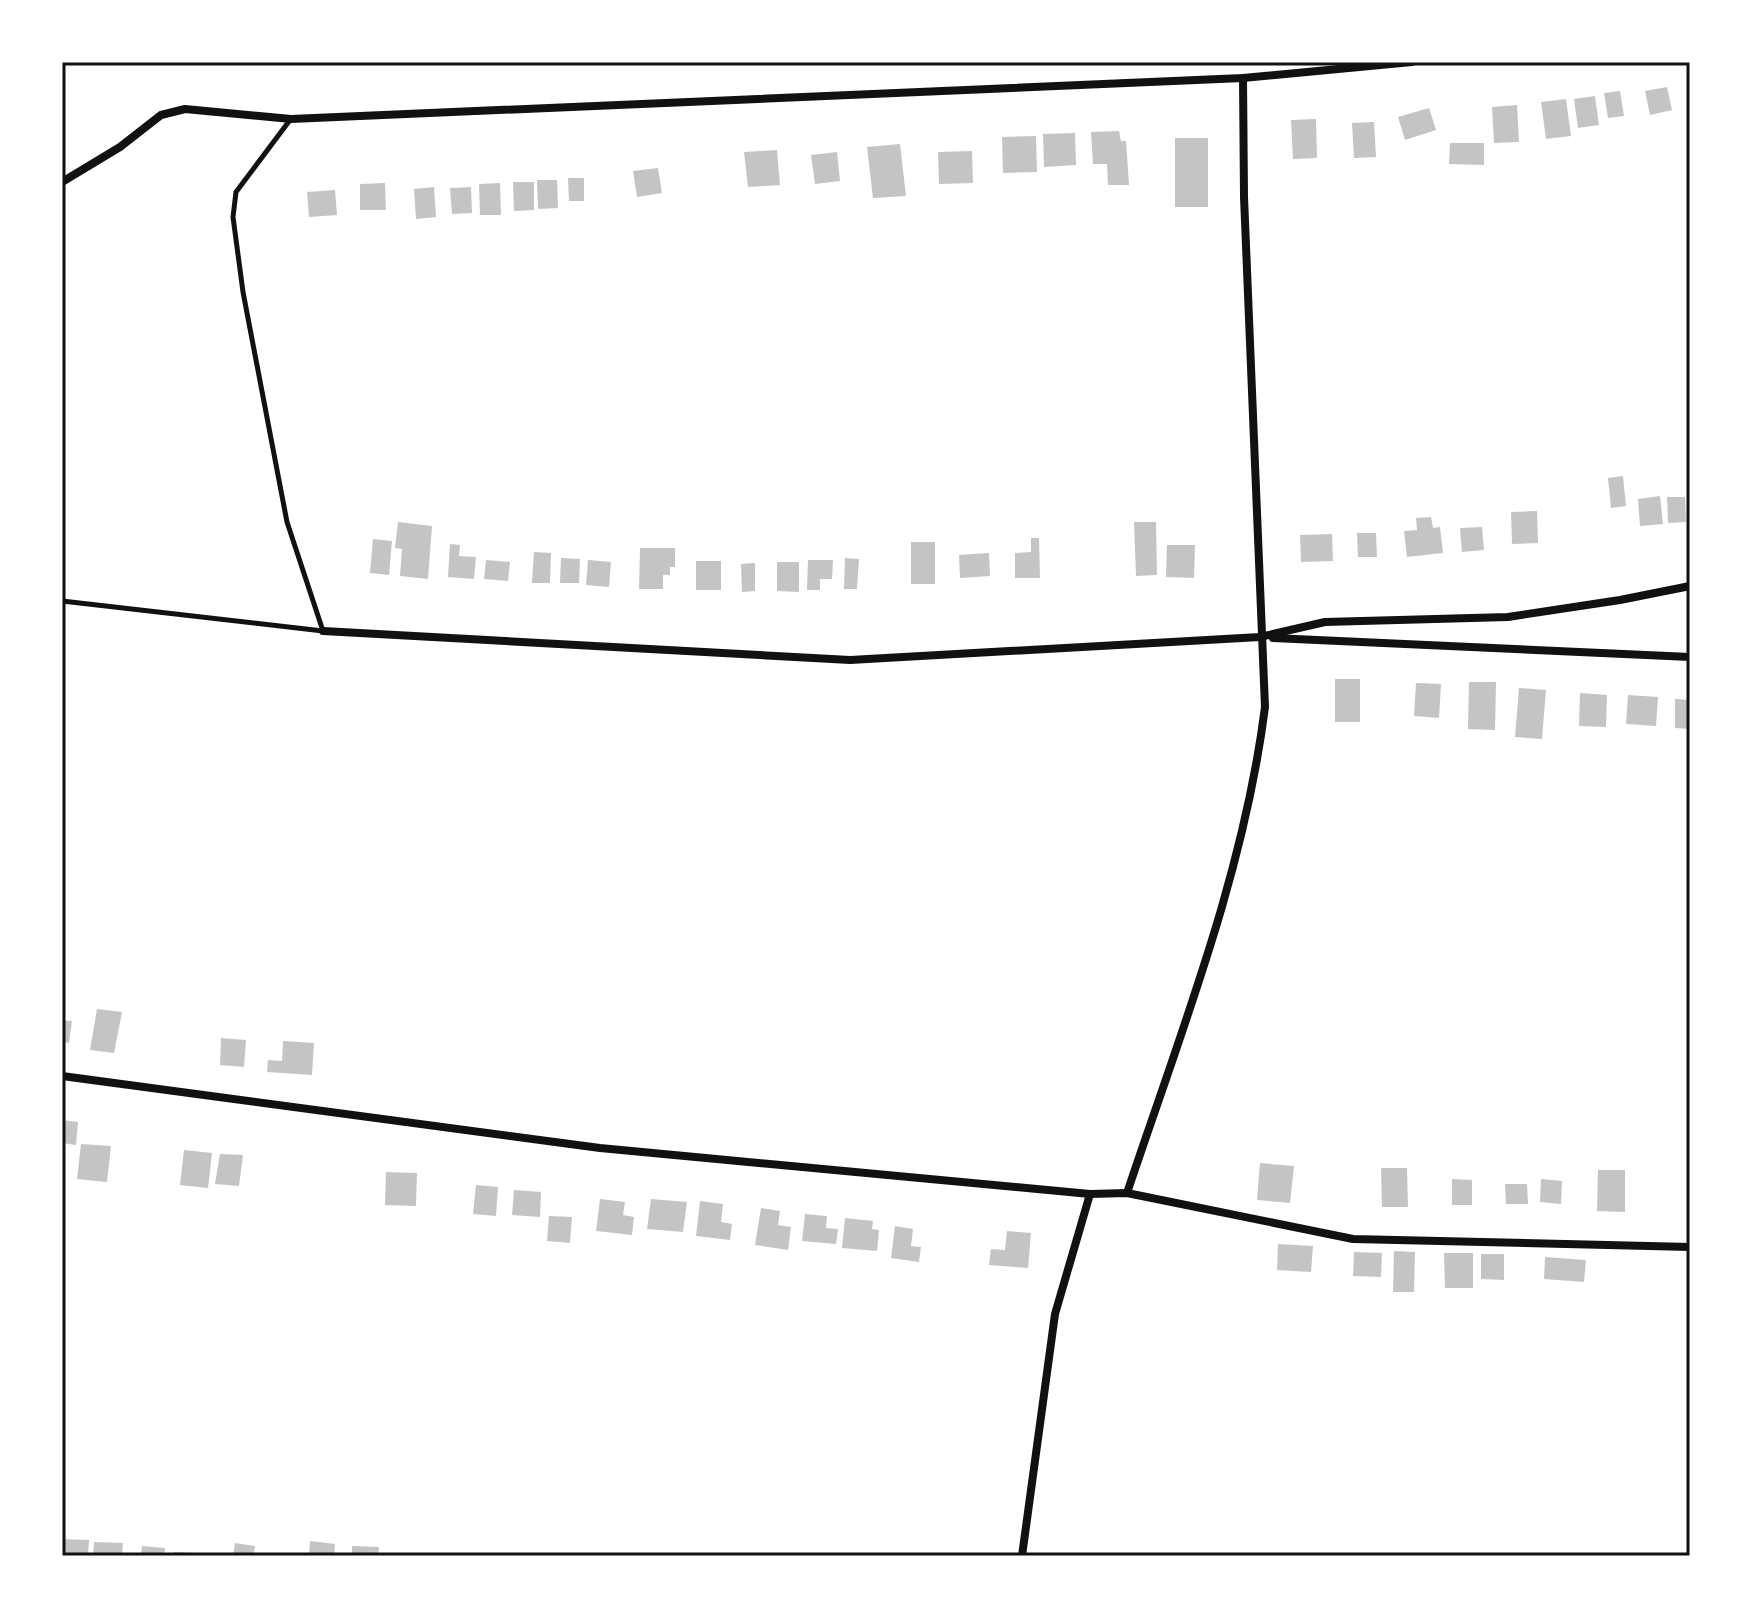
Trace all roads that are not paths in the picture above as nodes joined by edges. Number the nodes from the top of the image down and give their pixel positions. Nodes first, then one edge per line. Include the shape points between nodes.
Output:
1 (1412, 62) edge
2 (1243, 78) junction
3 (291, 119) junction
4 (62, 182) edge
5 (1690, 586) edge
6 (62, 601) edge
7 (323, 631) junction
8 (1260, 637) junction
9 (1690, 657) edge
10 (62, 1076) edge
11 (1127, 1193) junction
12 (1090, 1194) junction
13 (1690, 1247) edge
14 (1022, 1556) edge

1 - 2 street
2 - 3 street
2 - 8 street
3 - 4 street via 185,109 161,115
3 - 7 lane via 236,192 233,217 287,522
5 - 8 street via 1508,617 1325,622
6 - 7 lane
7 - 8 street via 850,660
8 - 9 street
8 - 11 street via 1265,707 1229,882
10 - 12 street via 600,1148
11 - 12 street
11 - 13 street via 1353,1239
12 - 14 street via 1055,1314

